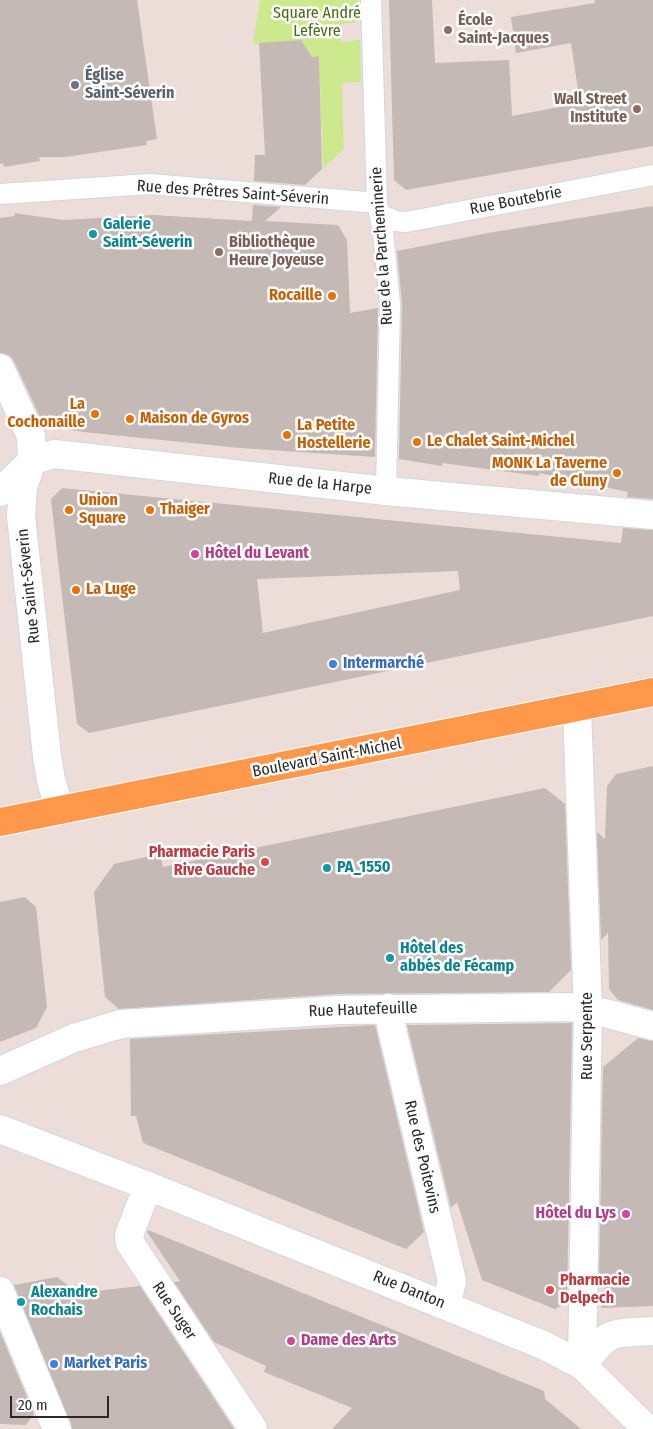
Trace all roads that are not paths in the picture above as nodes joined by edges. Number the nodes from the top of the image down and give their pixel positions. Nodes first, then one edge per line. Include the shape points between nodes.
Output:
1 (371, 0) edge
2 (653, 175) edge
3 (0, 194) edge
4 (379, 209) junction
5 (0, 368) edge
6 (32, 461) junction
7 (386, 491) junction
8 (0, 492) edge
9 (653, 515) edge
10 (653, 692) edge
11 (577, 708) junction
12 (60, 811) junction
13 (0, 822) edge
14 (389, 1008) junction
15 (588, 1010) junction
16 (653, 1026) edge
17 (0, 1071) edge
18 (0, 1129) edge
19 (148, 1186) junction
20 (0, 1291) edge
21 (446, 1305) junction
22 (653, 1331) edge
23 (582, 1365) junction
24 (57, 1429) edge
25 (253, 1429) edge
26 (648, 1429) edge

1 - 4 street, Rue de la Parcheminerie
2 - 4 street, Rue Boutebrie via 406,222 395,221
3 - 4 street, Rue des Prêtres Saint-Séverin via 150,184
4 - 7 street, Rue de la Parcheminerie via 390,304
5 - 6 street, Rue Saint-Séverin via 31,436
6 - 7 street, Rue de la Harpe via 54,454
6 - 8 street, Rue de la Harpe
6 - 12 street, Rue Saint-Séverin via 23,487 21,516 51,780
7 - 9 street, Rue de la Harpe
10 - 11 main road, Boulevard Saint-Michel
11 - 12 main road, Boulevard Saint-Michel
11 - 15 street, Rue Serpente
12 - 13 main road, Boulevard Saint-Michel
14 - 15 street, Rue Hautefeuille via 570,1007
14 - 17 street, Rue Hautefeuille via 121,1024 74,1038
14 - 21 street, Rue des Poitevins via 452,1281
15 - 16 street, Rue Hautefeuille
15 - 23 street, Rue Serpente
18 - 19 street, Rue Danton
19 - 21 street, Rue Danton
19 - 25 street, Rue Suger via 129,1236 130,1243
20 - 24 street
21 - 23 street, Rue Danton via 543,1345
22 - 23 street via 611,1334 599,1342
23 - 26 street, Rue Danton

